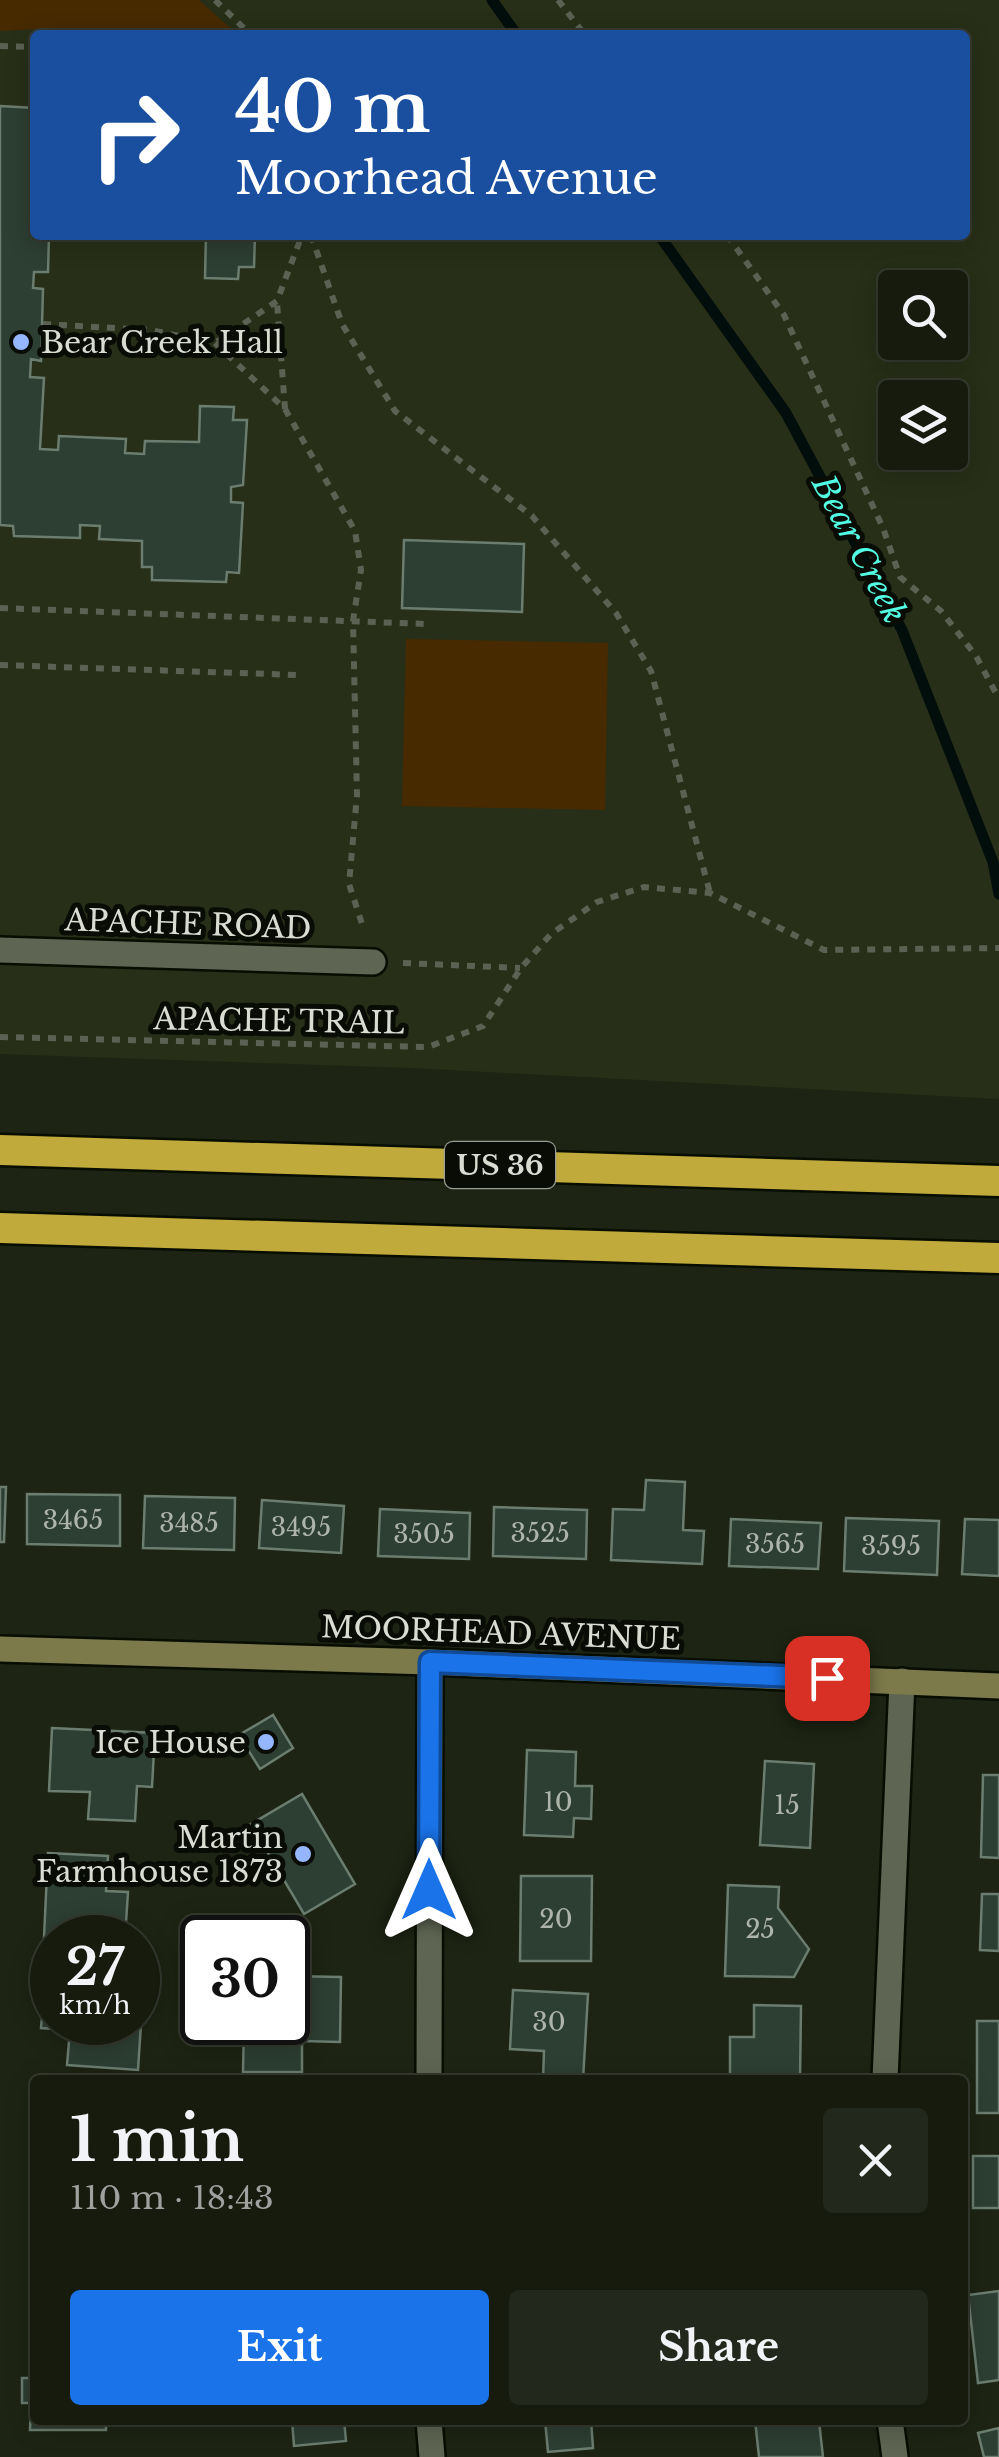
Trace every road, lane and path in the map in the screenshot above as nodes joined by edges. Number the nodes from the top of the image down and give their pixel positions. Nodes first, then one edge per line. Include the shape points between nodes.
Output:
1 (214, 0) edge
2 (558, 0) edge
3 (245, 30) edge
4 (580, 30) edge
5 (0, 46) edge
6 (30, 47) edge
7 (300, 240) edge
8 (313, 240) edge
9 (731, 240) edge
10 (277, 300) junction
11 (43, 324) dead end
12 (214, 342) junction
13 (285, 409) junction
14 (0, 608) edge
15 (353, 621) junction
16 (426, 624) dead end
17 (0, 665) edge
18 (298, 676) dead end
19 (999, 699) edge
20 (710, 893) junction
21 (999, 948) edge
22 (0, 950) edge
23 (374, 962) junction
24 (521, 968) junction
25 (0, 1037) edge
26 (0, 1150) edge
27 (999, 1181) edge
28 (0, 1228) edge
29 (999, 1258) edge
30 (0, 1649) edge
31 (430, 1662) junction
32 (902, 1681) junction
33 (999, 1686) edge
34 (429, 2075) edge
35 (885, 2075) edge
36 (430, 2425) edge
37 (891, 2425) edge
38 (432, 2457) edge
39 (895, 2457) edge

1 - 3 path
2 - 4 path
5 - 6 path
7 - 10 path
8 - 20 path via 342,324 395,411 532,516 616,613 651,671
9 - 19 path via 784,316 900,578 941,611
10 - 12 path
10 - 13 path
11 - 12 path via 150,330
12 - 13 path
13 - 15 path via 355,532 361,570
14 - 15 path
15 - 16 path
15 - 23 path via 357,796 349,884
17 - 18 path
20 - 21 path via 824,950
20 - 24 path, APACHE TRAIL via 644,887 597,902 551,934
22 - 23 street, APACHE ROAD
23 - 24 path, APACHE TRAIL
24 - 25 path, APACHE TRAIL via 483,1026 428,1047
26 - 27 highway, US 36
28 - 29 highway
30 - 31 street, MOORHEAD AVENUE
31 - 32 street, MOORHEAD AVENUE
31 - 34 street
32 - 33 street, MOORHEAD AVENUE
32 - 35 street
36 - 38 street
37 - 39 street

